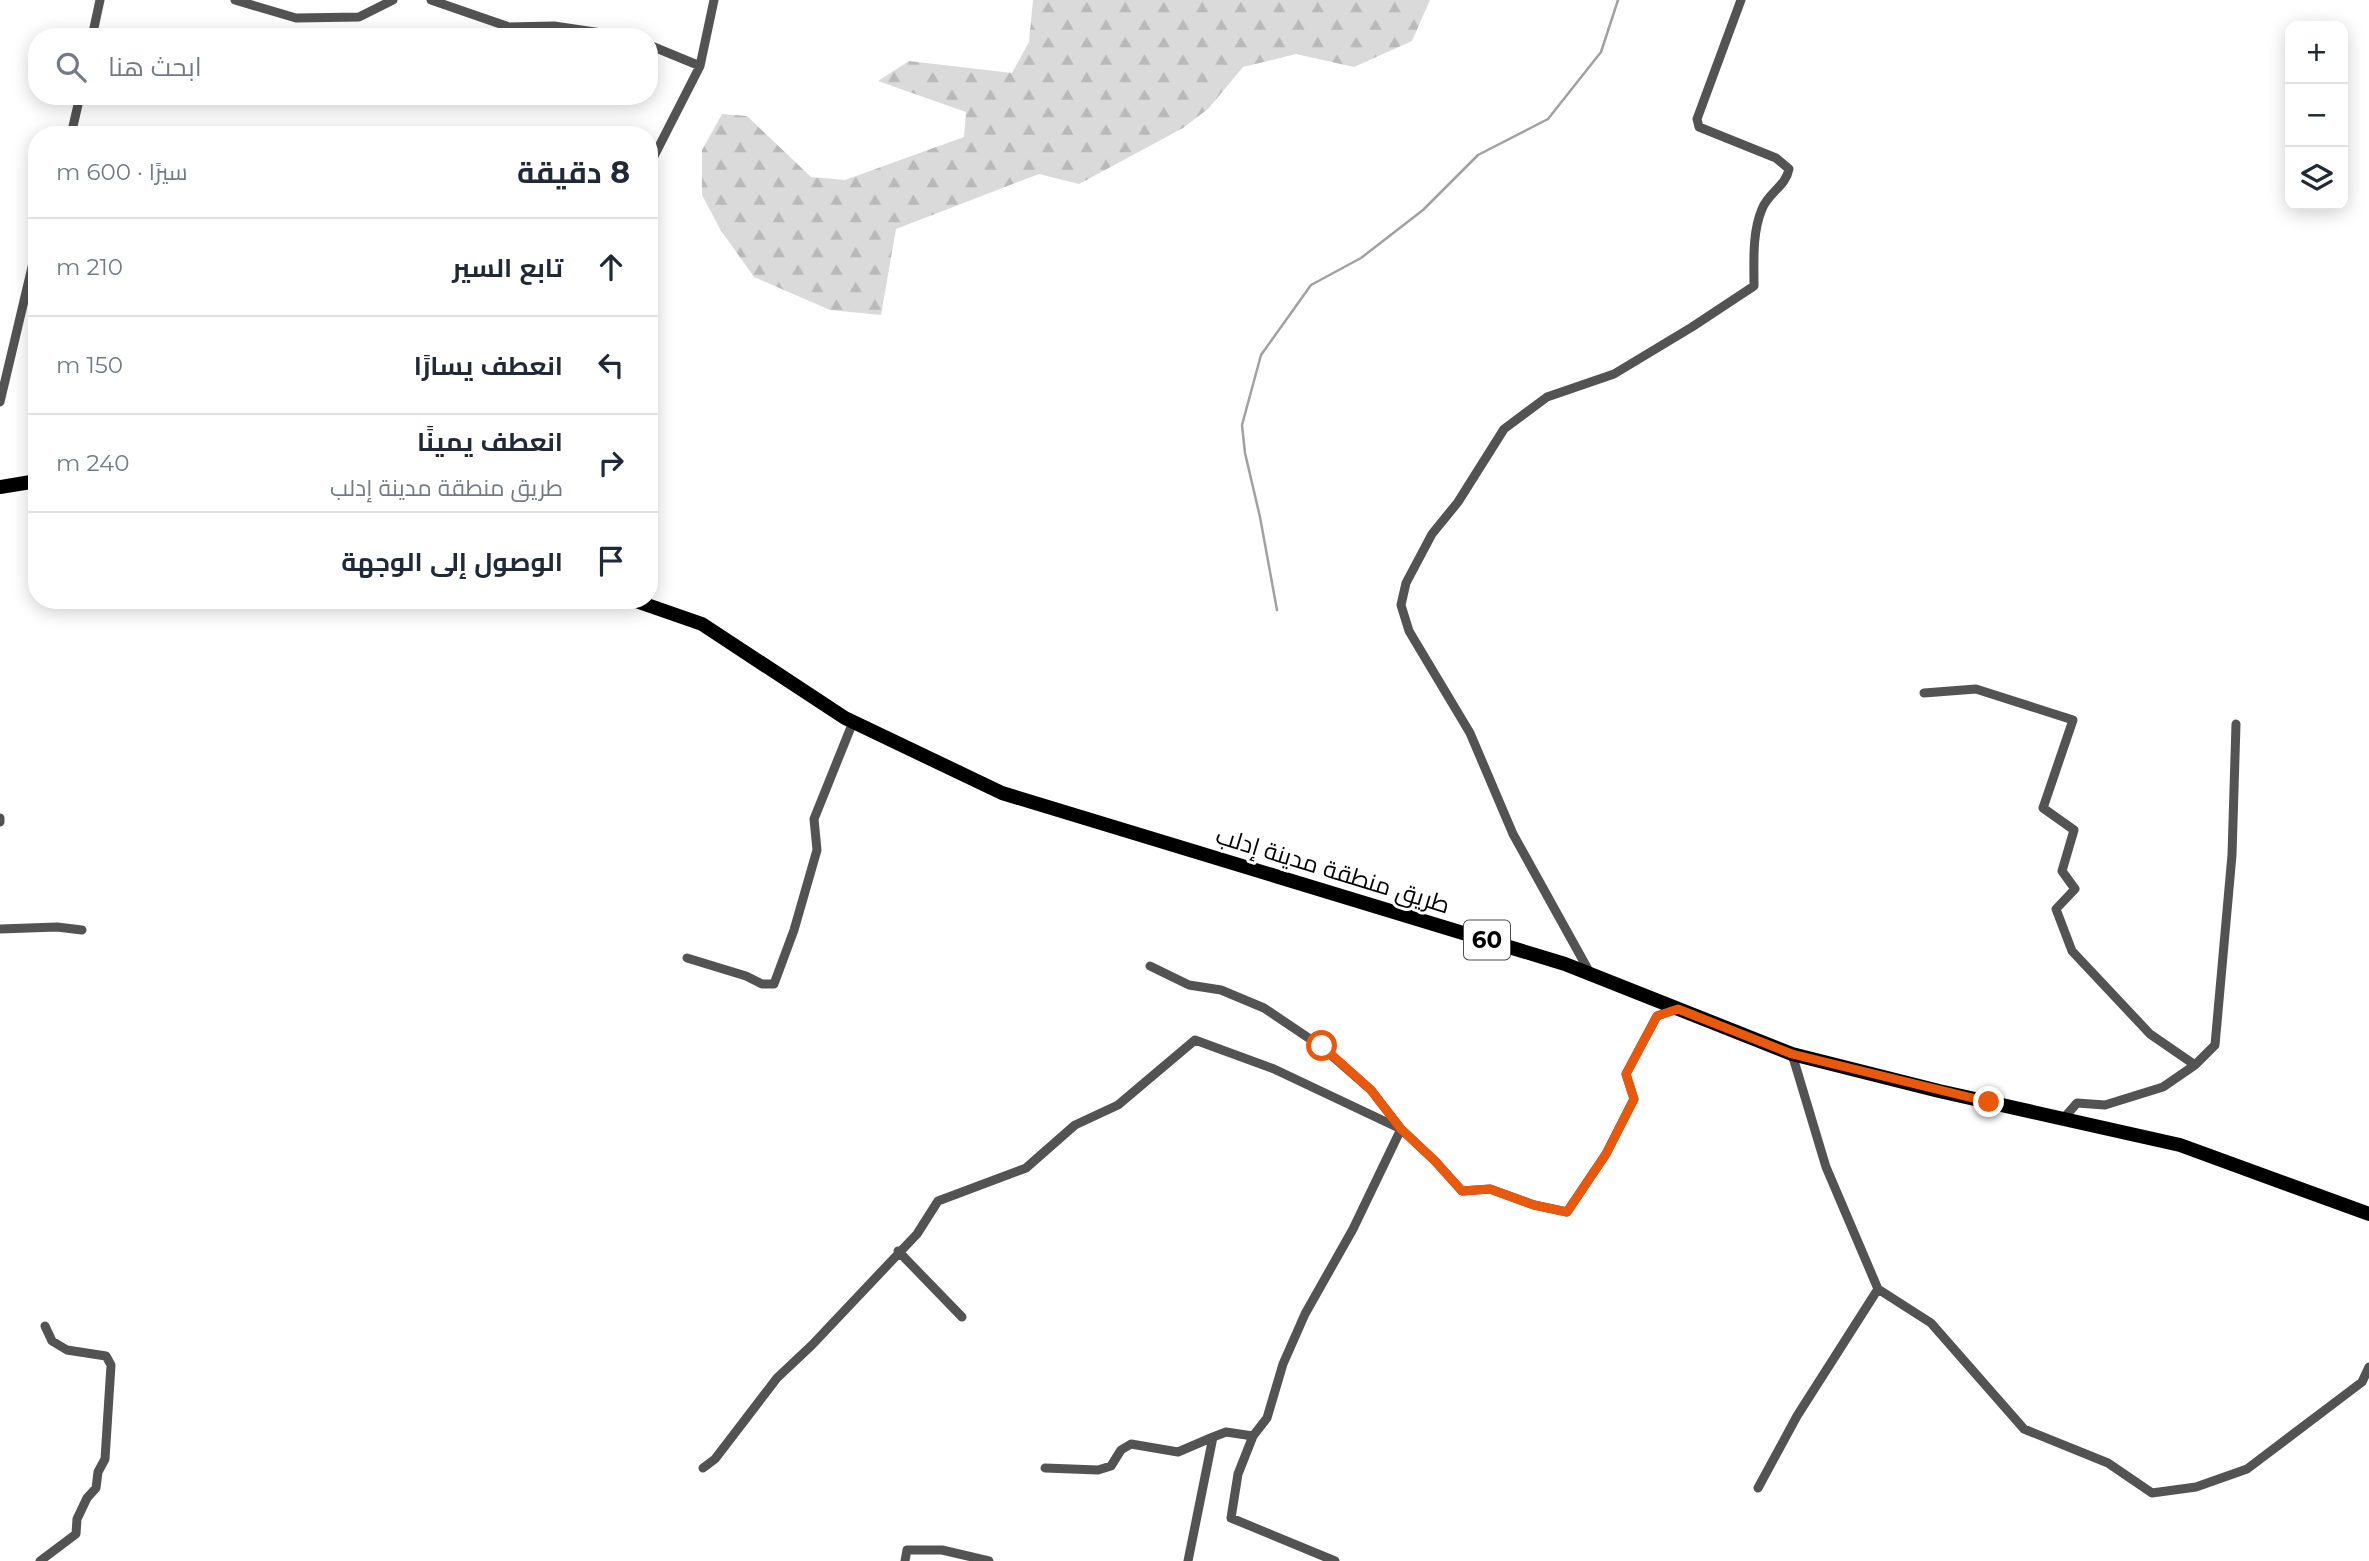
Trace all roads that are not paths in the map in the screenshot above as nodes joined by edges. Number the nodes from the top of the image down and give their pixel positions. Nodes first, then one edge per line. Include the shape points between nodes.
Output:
1 (100, 0) edge
2 (235, 0) edge
3 (393, 0) edge
4 (432, 0) edge
5 (714, 0) edge
6 (1741, 0) edge
7 (94, 28) edge
8 (568, 28) edge
9 (658, 49) edge
10 (700, 66) junction
11 (78, 105) edge
12 (73, 126) edge
13 (658, 148) edge
14 (28, 284) edge
15 (0, 402) edge
16 (28, 482) edge
17 (0, 486) edge
18 (658, 609) edge
19 (1924, 693) dead end
20 (853, 722) junction
21 (2236, 724) dead end
22 (0, 929) edge
23 (82, 930) dead end
24 (687, 958) dead end
25 (1150, 966) dead end
26 (1591, 974) junction
27 (1678, 1009) junction
28 (1792, 1054) junction
29 (2195, 1065) junction
30 (2063, 1119) junction
31 (1401, 1129) junction
32 (2369, 1214) edge
33 (898, 1251) junction
34 (1878, 1289) junction
35 (962, 1317) dead end
36 (45, 1326) dead end
37 (2369, 1367) edge
38 (1253, 1436) junction
39 (1213, 1437) junction
40 (703, 1468) dead end
41 (1045, 1468) dead end
42 (1758, 1488) dead end
43 (40, 1561) edge
44 (905, 1561) edge
45 (989, 1561) edge
46 (1188, 1561) edge
47 (1335, 1561) edge

1 - 7 street
2 - 3 street via 296,18 359,17
4 - 8 street via 509,27
5 - 10 street
6 - 26 street via 1697,119 1699,127 1776,158 1789,169 1762,208 1754,246 1754,286 1614,374 1547,397 1504,429 1432,534 1406,583 1401,605 1409,631 1470,733 1513,834
9 - 10 street
10 - 13 street
11 - 12 street
14 - 15 street
16 - 17 main road
18 - 20 main road, طريق منطقة مدينة إدلب / 60 via 702,624
19 - 29 street via 1976,689 2073,720 2043,808 2074,830 2062,871 2075,889 2056,909 2072,951 2150,1034
20 - 24 street via 814,819 817,850 774,984 761,984
20 - 26 main road, طريق منطقة مدينة إدلب / 60 via 1002,793
21 - 29 street via 2232,855 2215,1045
22 - 23 street
25 - 31 street via 1189,985 1221,990 1264,1008 1322,1046 1371,1090
26 - 27 main road, طريق منطقة مدينة إدلب / 60
27 - 28 main road, طريق منطقة مدينة إدلب / 60
27 - 31 street via 1657,1016 1626,1074 1634,1099 1606,1154 1567,1212 1490,1189 1462,1191
28 - 30 main road, طريق منطقة مدينة إدلب / 60
28 - 34 street via 1826,1167
29 - 30 street via 2163,1087 2105,1105 2077,1103
30 - 32 main road, طريق منطقة مدينة إدلب / 60 via 2180,1145
31 - 33 street via 1275,1069 1195,1040 1118,1105 1075,1125 1026,1168 939,1201 917,1234
31 - 38 street via 1305,1314 1283,1364 1267,1418
33 - 35 street
33 - 40 street via 777,1378 715,1459
34 - 37 street via 1931,1323 2024,1429 2108,1463 2152,1493 2196,1487 2247,1469 2362,1382
34 - 42 street via 1797,1416
36 - 43 street via 52,1341 67,1350 106,1356 111,1365 104,1460 96,1488 77,1519 76,1534
38 - 39 street via 1226,1432
38 - 47 street via 1238,1475 1231,1518
39 - 41 street via 1178,1452 1131,1444 1111,1466 1098,1470
39 - 46 street
44 - 45 street via 907,1550 942,1550

